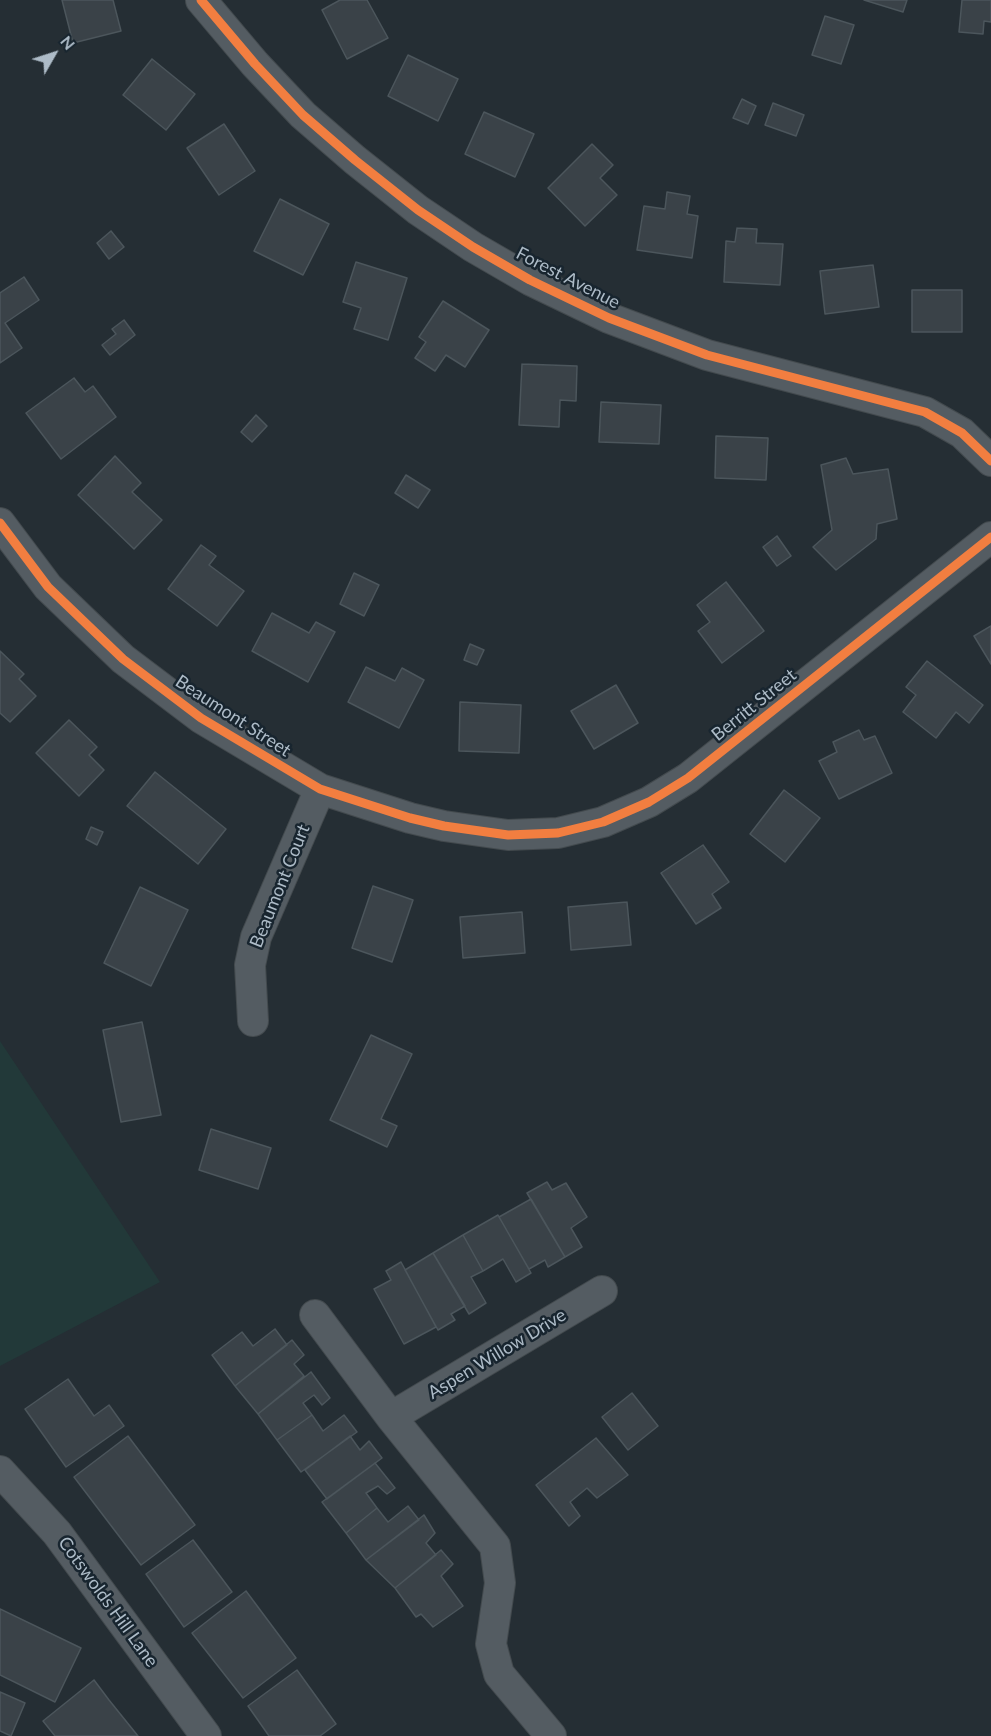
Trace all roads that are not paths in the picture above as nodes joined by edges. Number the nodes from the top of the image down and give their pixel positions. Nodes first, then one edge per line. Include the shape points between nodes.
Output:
1 (201, 0) edge
2 (991, 461) edge
3 (0, 523) edge
4 (991, 537) edge
5 (320, 789) junction
6 (508, 835) joint
7 (253, 1021) dead end
8 (602, 1291) dead end
9 (315, 1315) dead end
10 (391, 1417) junction
11 (1, 1474) edge
12 (206, 1736) edge
13 (551, 1736) edge

1 - 2 street, Forest Avenue via 255,64 312,122 418,210 530,280 609,318 707,355 925,412 962,433
3 - 5 street, Beaumont Street via 48,587 123,659 201,718
4 - 6 street, Berritt Street via 688,778 649,802 603,822 558,833
5 - 6 street, Beaumont Street via 410,818
5 - 7 street, Beaumont Court via 256,937 250,964
8 - 10 street, Aspen Willow Drive
9 - 10 street
10 - 13 street via 495,1546 500,1583 491,1644 499,1674
11 - 12 street, Cotswolds Hill Lane via 57,1533

